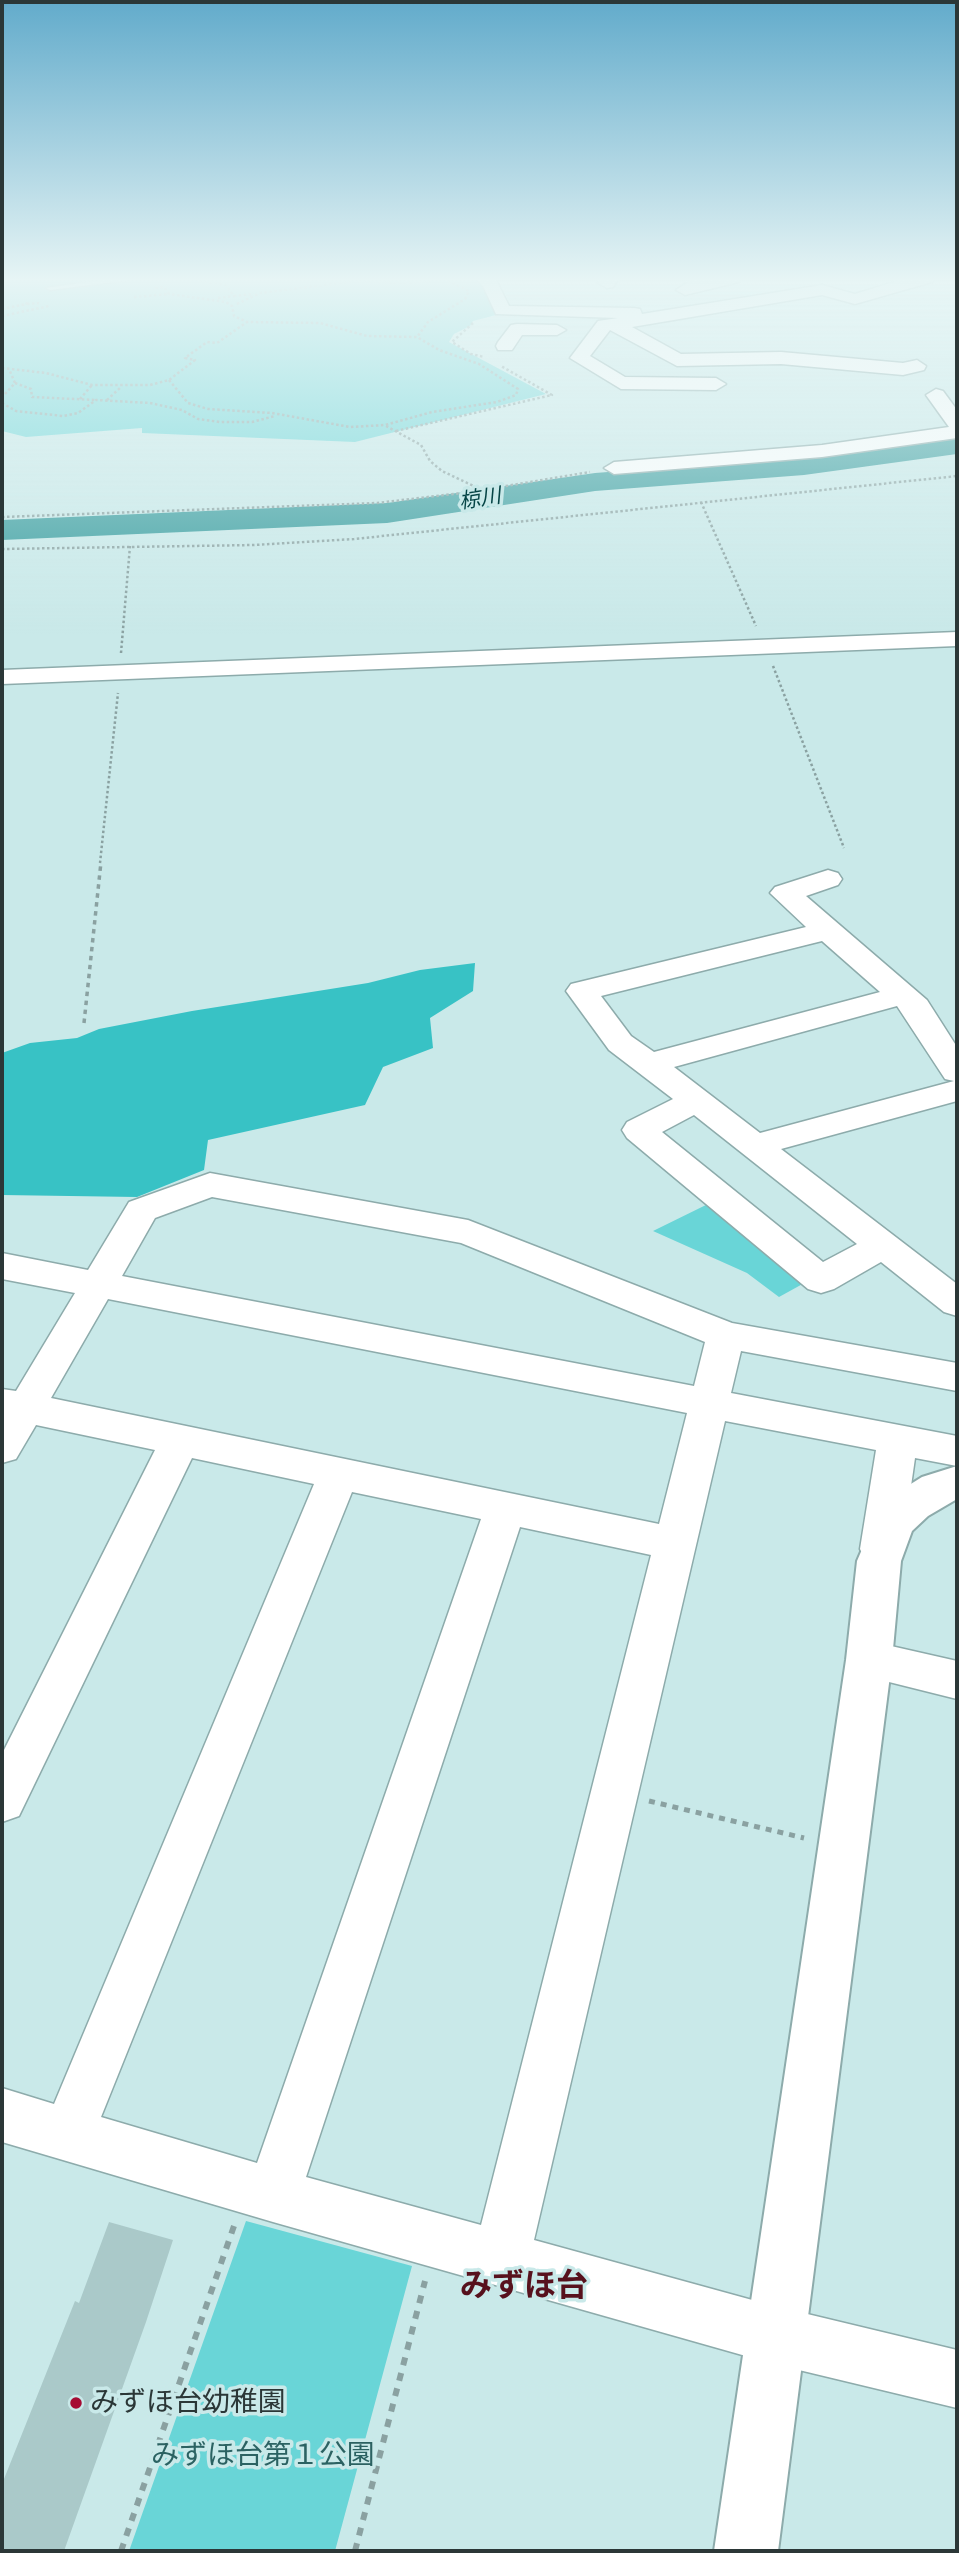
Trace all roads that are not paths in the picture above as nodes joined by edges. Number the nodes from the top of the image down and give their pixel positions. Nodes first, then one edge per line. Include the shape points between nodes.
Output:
1 (938, 397) edge
2 (909, 419) dead end
3 (870, 424) dead end
4 (957, 424) edge
5 (957, 432) edge
6 (932, 436) junction
7 (893, 442) junction
8 (614, 468) road end
9 (957, 639) edge
10 (2, 677) edge
11 (828, 879) dead end
12 (826, 930) junction
13 (904, 995) junction
14 (649, 1064) junction
15 (957, 1072) edge
16 (957, 1091) edge
17 (695, 1101) junction
18 (756, 1145) junction
19 (883, 1245) junction
20 (2, 1266) edge
21 (97, 1286) junction
22 (957, 1303) edge
23 (726, 1335) junction
24 (957, 1377) edge
25 (710, 1403) junction
26 (13, 1405) edge
27 (898, 1439) junction
28 (180, 1440) junction
29 (2, 1448) edge
30 (957, 1451) edge
31 (338, 1475) junction
32 (957, 1482) edge
33 (505, 1509) junction
34 (677, 1544) junction
35 (879, 1561) junction
36 (869, 1660) junction
37 (957, 1679) edge
38 (2, 1801) edge
39 (2, 2115) edge
40 (68, 2134) junction
41 (255, 2207) junction
42 (501, 2259) junction
43 (774, 2335) junction
44 (957, 2379) edge
45 (746, 2551) edge

1 - 4 street
2 - 6 street
3 - 7 street
5 - 6 street
6 - 7 street
7 - 8 street
9 - 10 street
11 - 12 street via 785,893
12 - 13 street
12 - 14 street via 582,991 620,1043
13 - 14 street
13 - 15 street
14 - 17 street
16 - 18 street
17 - 18 street
17 - 19 street via 639,1130 821,1280
18 - 19 street
19 - 22 street
20 - 21 street
21 - 23 street via 142,1210 210,1185 468,1232
21 - 25 street
21 - 26 street
23 - 24 street
23 - 25 street
25 - 27 street
25 - 34 street
26 - 28 street
26 - 29 street
27 - 30 street
27 - 35 street
28 - 31 street
28 - 38 street
31 - 33 street
31 - 40 street
32 - 35 street via 913,1504 894,1522
33 - 34 street
33 - 41 street
34 - 42 street
35 - 36 street
36 - 37 street
36 - 43 street
39 - 40 street
40 - 41 street
41 - 42 street
42 - 43 street
43 - 44 street
43 - 45 street

